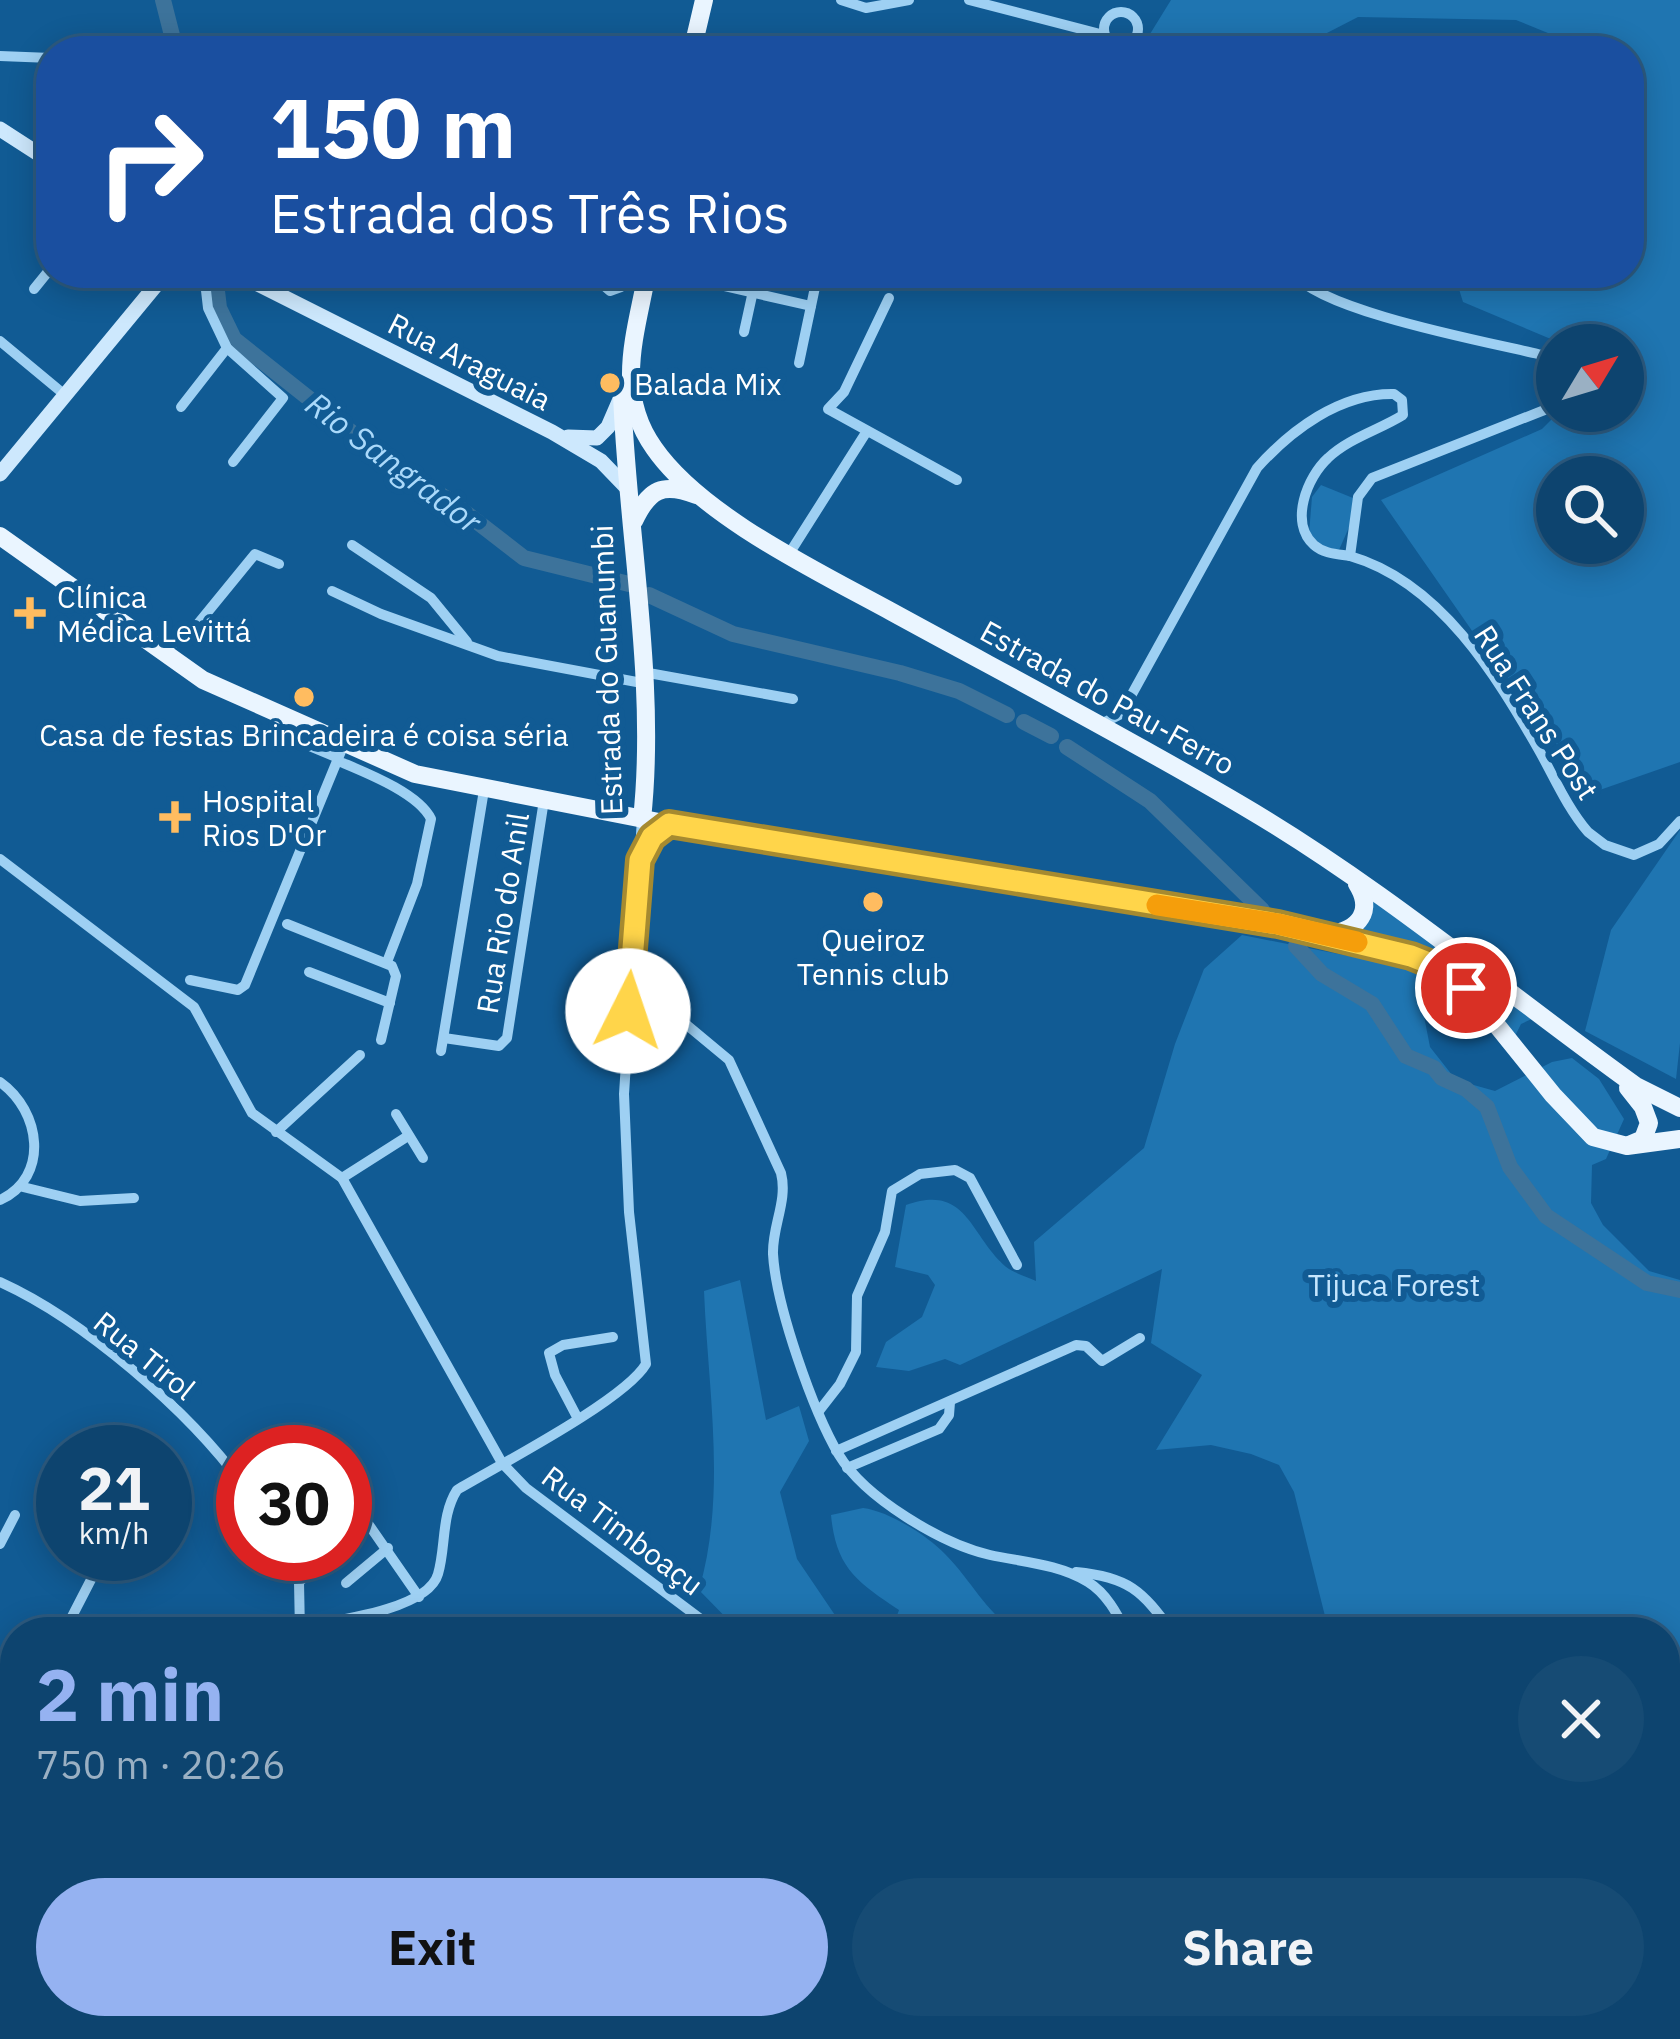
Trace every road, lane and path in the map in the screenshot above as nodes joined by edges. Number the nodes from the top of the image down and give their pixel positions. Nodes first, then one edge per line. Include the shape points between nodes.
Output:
1 (704, 0) edge
2 (841, 0) edge
3 (909, 0) edge
4 (969, 0) edge
5 (1103, 2) edge
6 (1111, 15) junction
7 (1104, 34) joint
8 (696, 36) edge
9 (1137, 36) edge
10 (0, 56) edge
11 (36, 57) edge
12 (0, 129) edge
13 (36, 152) edge
14 (36, 287) edge
15 (153, 288) edge
16 (206, 288) edge
17 (266, 288) edge
18 (644, 288) edge
19 (746, 288) edge
20 (815, 288) edge
21 (1309, 288) edge
22 (34, 289) dead end
23 (754, 290) junction
24 (889, 298) dead end
25 (811, 306) junction
26 (744, 332) dead end
27 (0, 341) edge
28 (227, 348) junction
29 (1536, 353) edge
30 (799, 363) dead end
31 (628, 366) junction
32 (622, 394) junction
33 (64, 395) junction
34 (181, 407) dead end
35 (1536, 413) edge
36 (867, 431) junction
37 (552, 432) junction
38 (233, 462) dead end
39 (0, 474) edge
40 (957, 480) dead end
41 (628, 489) junction
42 (700, 496) junction
43 (634, 523) junction
44 (0, 536) edge
45 (352, 545) dead end
46 (789, 554) junction
47 (1350, 556) junction
48 (278, 563) dead end
49 (332, 591) dead end
50 (188, 636) junction
51 (469, 645) junction
52 (158, 651) junction
53 (181, 667) junction
54 (642, 677) junction
55 (793, 699) dead end
56 (1120, 714) junction
57 (1099, 725) junction
58 (278, 733) dead end
59 (1125, 740) junction
60 (342, 755) junction
61 (415, 774) junction
62 (484, 790) junction
63 (645, 794) junction
64 (409, 799) junction
65 (544, 800) junction
66 (600, 810) junction
67 (642, 819) junction
68 (1680, 820) edge
69 (673, 824) junction
70 (0, 859) edge
71 (640, 860) junction
72 (1354, 878) junction
73 (287, 924) dead end
74 (1326, 934) junction
75 (387, 962) junction
76 (309, 972) dead end
77 (629, 977) junction
78 (190, 980) dead end
79 (390, 1003) junction
80 (1559, 1030) junction
81 (381, 1040) dead end
82 (360, 1054) dead end
83 (1524, 1056) junction
84 (1609, 1067) junction
85 (0, 1082) edge
86 (1680, 1108) edge
87 (396, 1114) dead end
88 (276, 1132) junction
89 (408, 1136) junction
90 (1680, 1139) edge
91 (1627, 1145) junction
92 (423, 1158) dead end
93 (342, 1178) junction
94 (23, 1187) junction
95 (134, 1198) dead end
96 (0, 1199) edge
97 (1017, 1265) dead end
98 (0, 1282) edge
99 (613, 1337) dead end
100 (1140, 1338) dead end
101 (950, 1402) junction
102 (819, 1411) junction
103 (578, 1418) junction
104 (836, 1451) junction
105 (216, 1452) edge
106 (502, 1463) junction
107 (847, 1468) junction
108 (15, 1515) dead end
109 (372, 1529) edge
110 (0, 1544) edge
111 (388, 1548) junction
112 (1066, 1572) junction
113 (90, 1581) edge
114 (299, 1582) edge
115 (346, 1583) dead end
116 (418, 1597) junction
117 (72, 1617) edge
118 (300, 1617) edge
119 (353, 1617) edge
120 (697, 1617) edge
121 (1117, 1617) edge
122 (1159, 1617) edge

1 - 8 main road
2 - 3 street via 866,8
4 - 7 street
5 - 6 street
6 - 7 street
6 - 9 street via 1131,15
10 - 11 street
12 - 13 street
14 - 22 street
15 - 33 street
16 - 28 street
17 - 37 street, Rua Araguaia
18 - 31 main road, Estrada do Pau-Ferro
19 - 23 street
20 - 25 street
21 - 29 street via 1339,303
23 - 25 street
23 - 26 street
24 - 36 street via 828,409
25 - 30 street
27 - 33 street
28 - 34 street
28 - 38 street via 284,398
31 - 32 main road, Estrada do Guanumbi
31 - 42 main road, Estrada do Pau-Ferro via 647,438
32 - 37 street, Rua Araguaia via 597,438
32 - 41 main road, Estrada do Guanumbi
33 - 39 street
35 - 47 street via 1366,483
36 - 40 street
36 - 46 street
37 - 41 street, Rua Araguaia via 601,461
41 - 43 main road, Estrada do Guanumbi
42 - 43 main road via 658,488
42 - 46 main road, Estrada do Pau-Ferro
43 - 54 main road, Estrada do Guanumbi
44 - 52 main road
45 - 51 street via 431,598
46 - 57 main road, Estrada do Pau-Ferro
47 - 56 street via 1309,540 1305,495 1328,458 1403,415 1394,394 1317,416 1257,468
47 - 68 street, Rua Frans Post via 1391,571 1452,625 1504,692 1588,832 1634,855 1659,844
48 - 50 street via 255,554
49 - 51 street
50 - 52 street
50 - 53 street
51 - 54 street via 524,663
52 - 53 main road
53 - 60 main road
54 - 55 street
54 - 63 main road, Estrada do Guanumbi
56 - 57 street
56 - 59 street
57 - 59 main road, Estrada do Pau-Ferro
58 - 60 street
59 - 72 main road, Estrada do Pau-Ferro
60 - 61 main road
60 - 64 street
60 - 78 street via 245,985
61 - 62 main road
61 - 64 street
62 - 65 main road
62 - 65 street, Rua Rio do Anil via 443,1045 499,1046 507,1038
63 - 66 main road via 629,807
63 - 67 main road, Estrada do Guanumbi
63 - 69 main road
64 - 75 street via 431,819
65 - 66 main road
66 - 67 main road
67 - 69 main road
67 - 71 street, Estrada do Guanumbi
69 - 71 main road via 652,837
69 - 74 main road
70 - 88 street via 194,1007 252,1113
71 - 77 street, Estrada do Guanumbi
72 - 74 main road via 1366,902 1361,921
72 - 80 main road, Estrada do Pau-Ferro
73 - 75 street
74 - 83 main road via 1436,966 1479,1001
75 - 79 street via 396,976
76 - 79 street
77 - 102 street via 728,1060 781,1173 776,1276
77 - 103 street, Estrada do Guanumbi via 626,1176 646,1364
79 - 81 street
80 - 83 main road via 1529,1026
80 - 84 main road, Estrada do Pau-Ferro
82 - 88 street
83 - 91 main road via 1588,1133
84 - 86 main road, Estrada do Pau-Ferro
84 - 91 main road via 1649,1123 1643,1139
85 - 94 street via 30,1121 33,1153
87 - 89 street
88 - 93 street
89 - 92 street
89 - 93 street
90 - 91 main road
93 - 106 street, Rua Timboaçu
94 - 95 street via 80,1201
94 - 96 street
97 - 102 street via 962,1172 920,1174 897,1185 857,1296 856,1352
98 - 105 street, Rua Tirol via 133,1371
99 - 103 street via 550,1353
100 - 101 street via 1102,1361 1076,1345
101 - 104 street
101 - 107 street via 939,1429
102 - 104 street
103 - 106 street, Estrada do Guanumbi
104 - 107 street
106 - 116 street, Estrada do Guanumbi via 453,1496 436,1580
106 - 120 street, Rua Timboaçu
107 - 112 street via 962,1547
108 - 110 street
109 - 111 street
111 - 115 street
111 - 116 street
112 - 121 street via 1090,1583
112 - 122 street via 1130,1584
113 - 117 street
114 - 118 street
116 - 119 street

